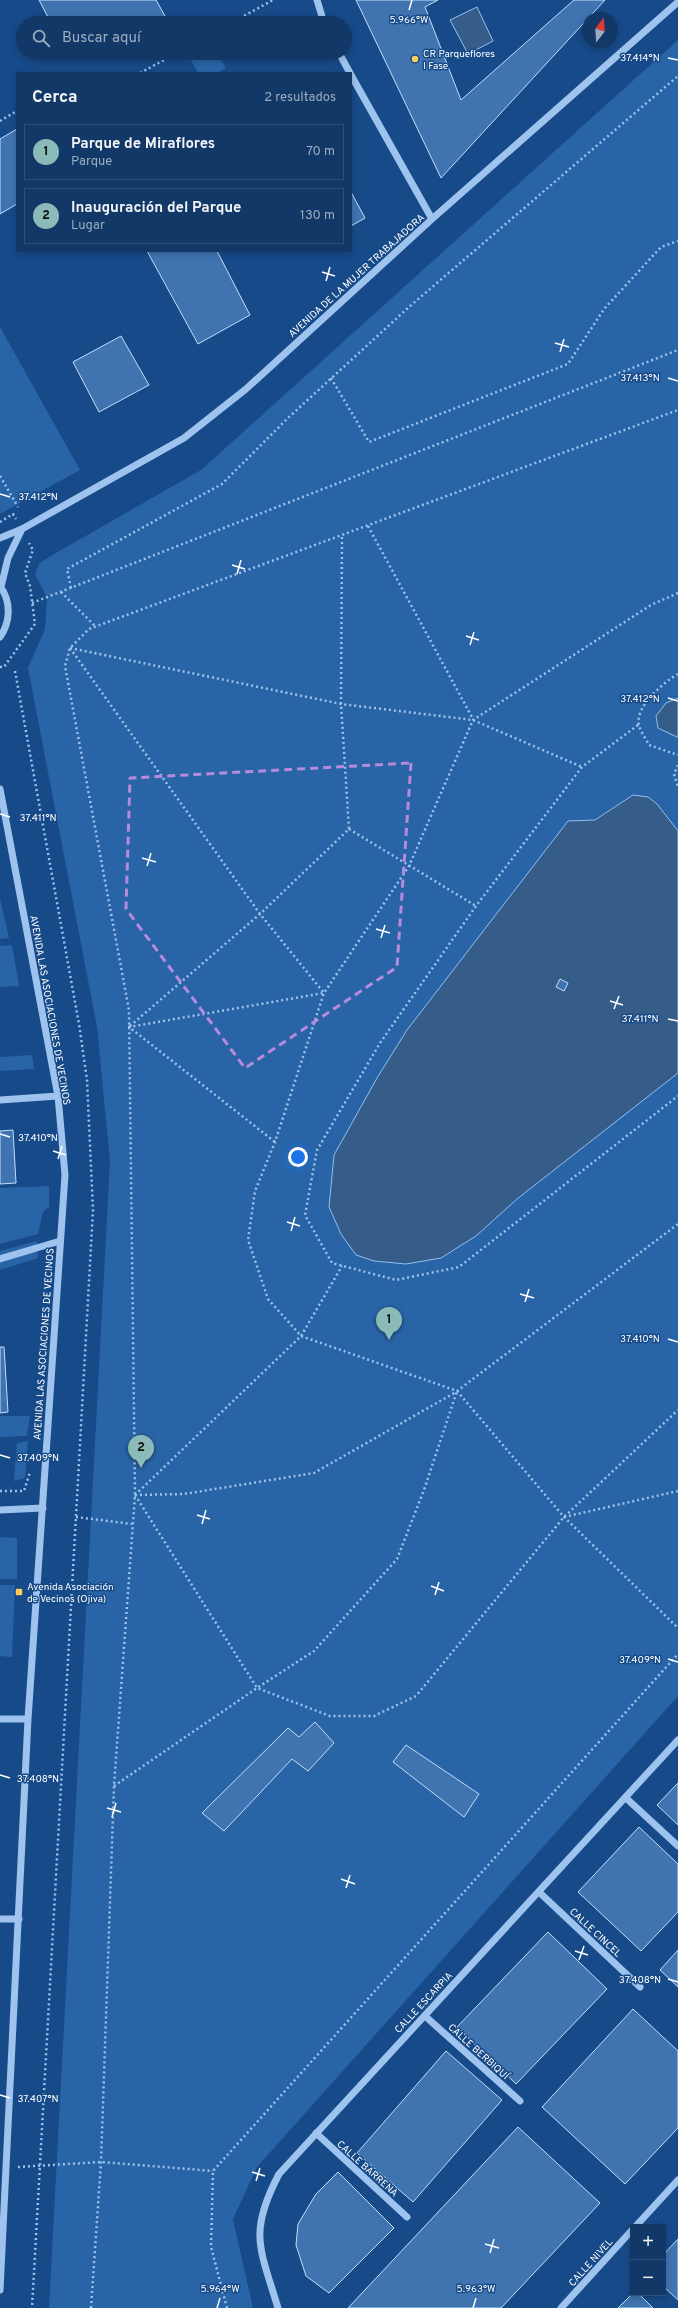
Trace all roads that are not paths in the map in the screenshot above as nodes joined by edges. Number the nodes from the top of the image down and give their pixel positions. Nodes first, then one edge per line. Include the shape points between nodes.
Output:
1 (317, 0) edge
2 (678, 2) edge
3 (322, 16) edge
4 (343, 60) edge
5 (350, 72) edge
6 (352, 76) edge
7 (432, 219) junction
8 (22, 529) junction
9 (0, 538) edge
10 (0, 586) edge
11 (0, 636) edge
12 (0, 789) edge
13 (58, 1096) junction
14 (0, 1100) edge
15 (60, 1241) junction
16 (0, 1259) edge
17 (43, 1508) junction
18 (0, 1510) edge
19 (0, 1719) edge
20 (28, 1719) junction
21 (678, 1740) edge
22 (626, 1798) junction
23 (678, 1846) edge
24 (539, 1892) junction
25 (0, 1919) edge
26 (19, 1919) junction
27 (640, 1987) dead end
28 (425, 2016) junction
29 (520, 2101) dead end
30 (316, 2133) junction
31 (3, 2168) edge
32 (678, 2180) edge
33 (407, 2217) dead end
34 (638, 2224) edge
35 (630, 2232) edge
36 (0, 2290) edge
37 (278, 2308) edge
38 (561, 2308) edge

1 - 3 street
2 - 7 street, AVENIDA DE LA MUJER TRABAJADORA
4 - 5 street
6 - 7 street
7 - 8 street, AVENIDA DE LA MUJER TRABAJADORA via 246,389 184,438
8 - 9 street, AVENIDA DE LA MUJER TRABAJADORA
8 - 10 street via 8,558
10 - 11 street via 8,606 7,622
12 - 13 street, AVENIDA LAS ASOCIACIONES DE VECINOS
13 - 14 street
13 - 15 street, AVENIDA LAS ASOCIACIONES DE VECINOS via 65,1175
15 - 16 street
15 - 17 street, AVENIDA LAS ASOCIACIONES DE VECINOS
17 - 18 street
17 - 20 street, AVENIDA LAS ASOCIACIONES DE VECINOS
19 - 20 street
20 - 26 street, AVENIDA LAS ASOCIACIONES DE VECINOS
21 - 22 street, CALLE ESCARPIA
22 - 23 street
22 - 24 street, CALLE ESCARPIA
24 - 27 street, CALLE CINCEL
24 - 28 street, CALLE ESCARPIA
25 - 26 street
26 - 31 street, AVENIDA LAS ASOCIACIONES DE VECINOS
28 - 29 street, CALLE BERBIQUÍ
28 - 30 street, CALLE ESCARPIA
30 - 33 street, CALLE BARRENA
30 - 37 street, CALLE ESCARPIA via 279,2174 261,2214 258,2230 260,2250
31 - 36 street, AVENIDA LAS ASOCIACIONES DE VECINOS
32 - 34 street
35 - 38 street, CALLE NIVEL

